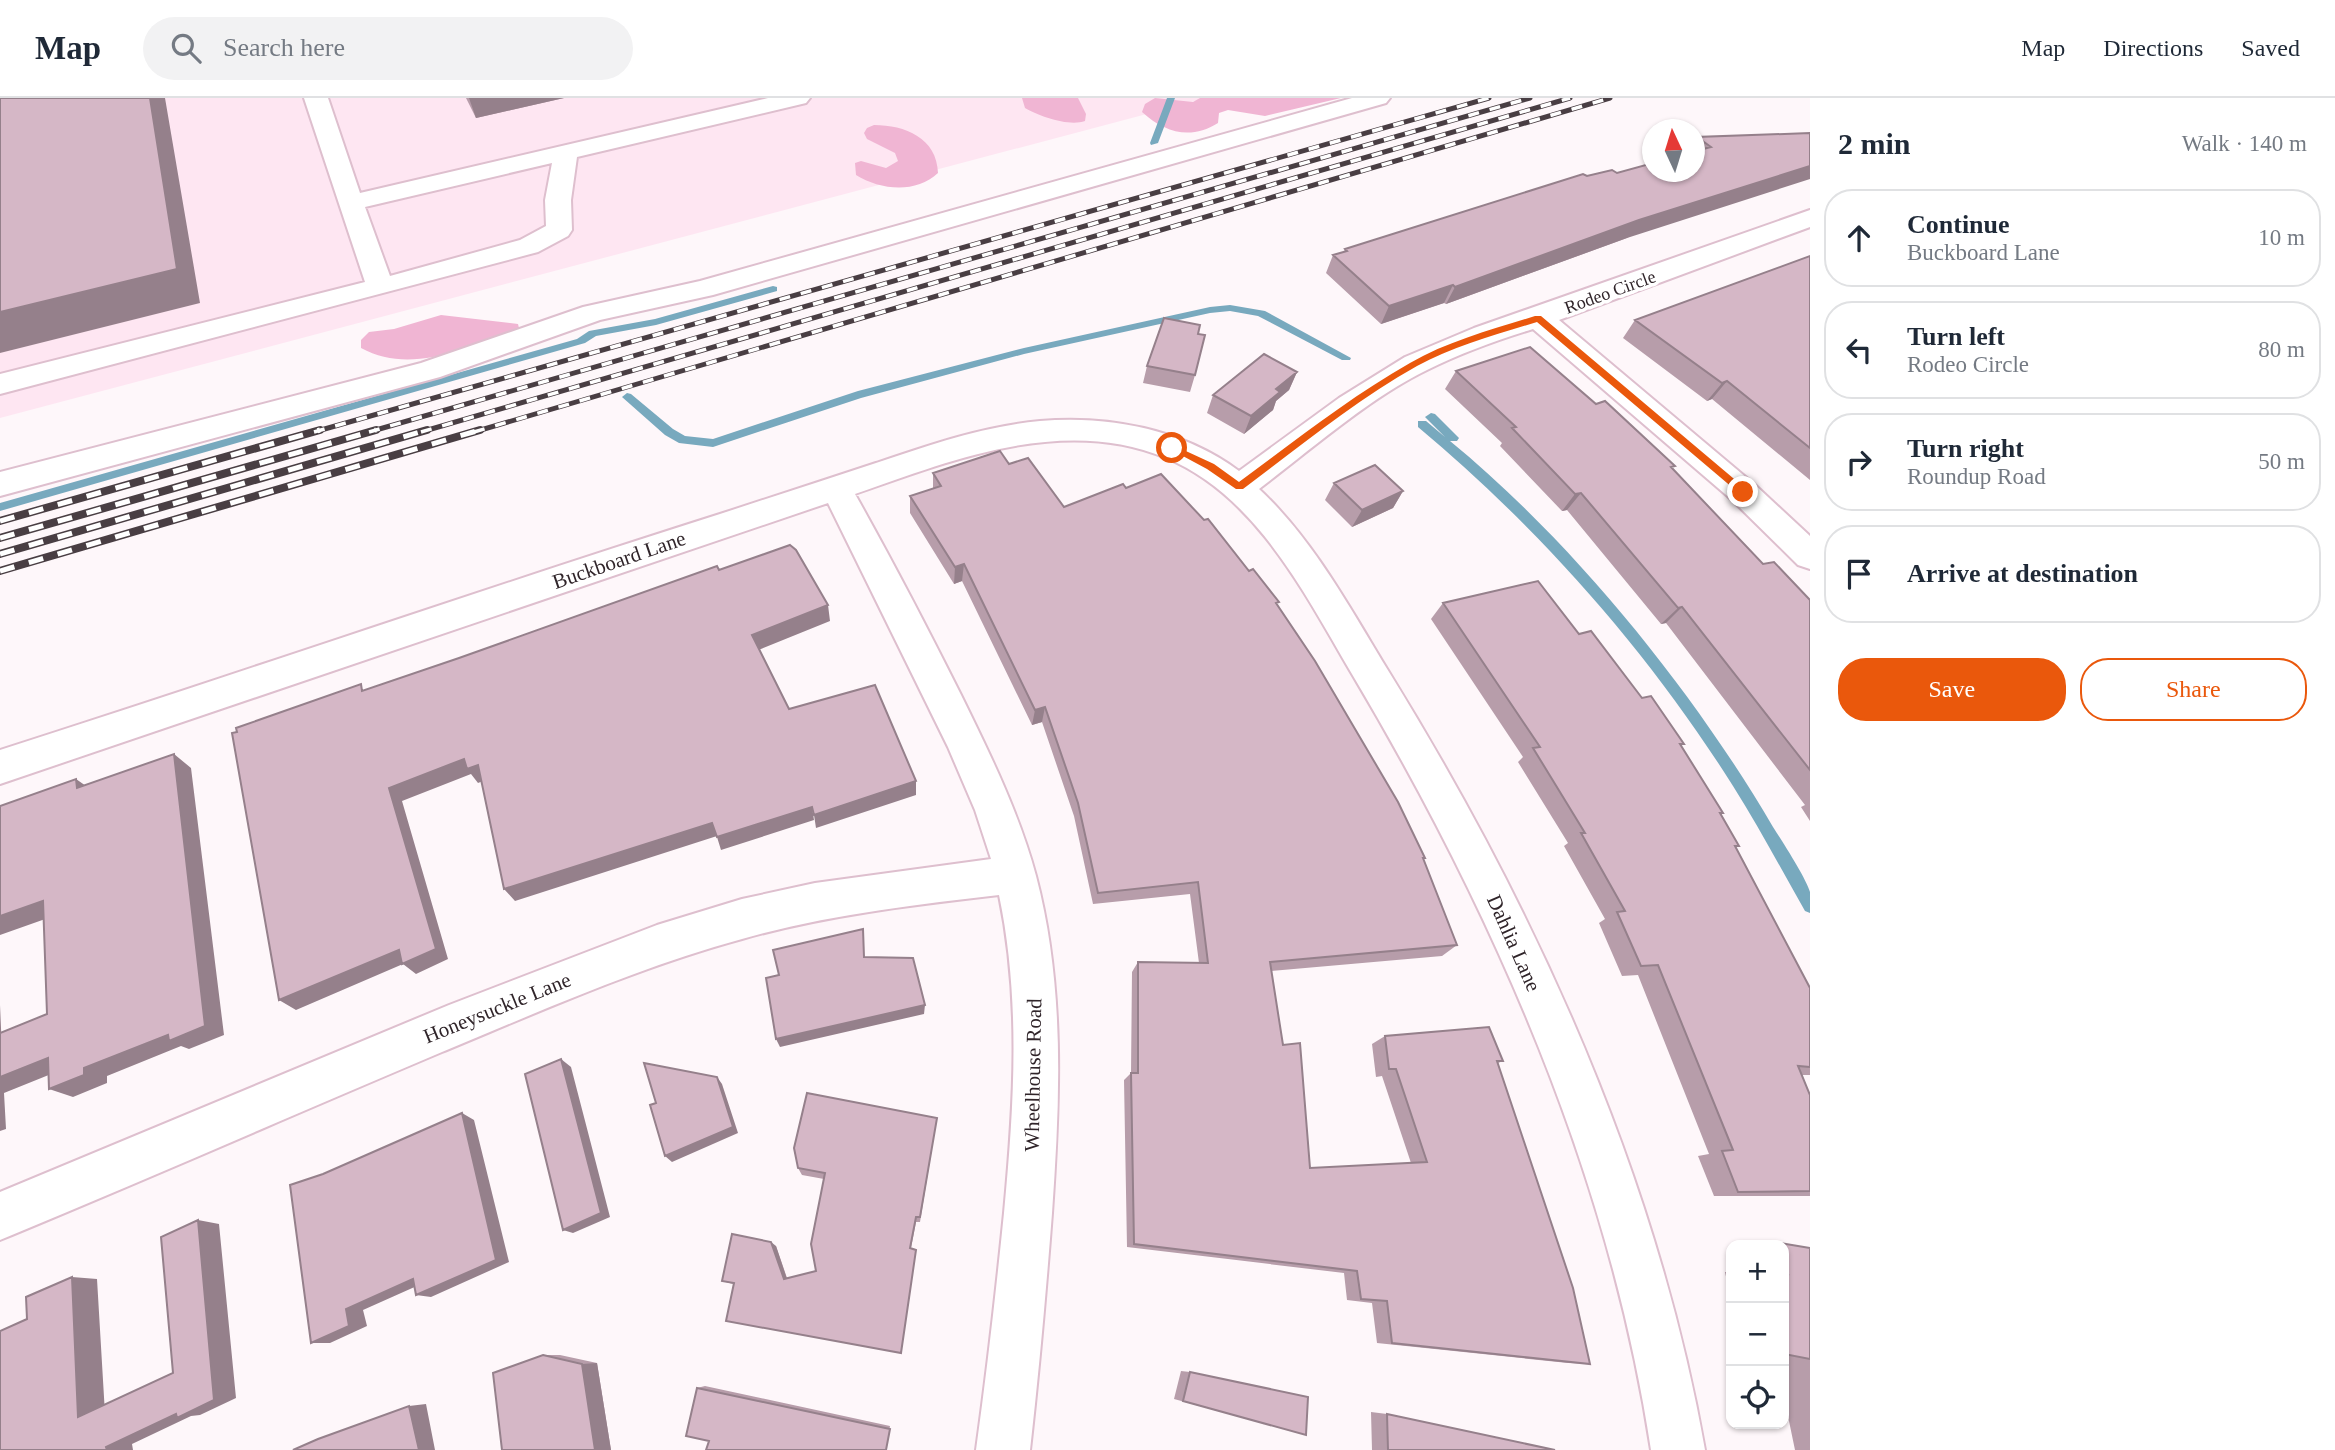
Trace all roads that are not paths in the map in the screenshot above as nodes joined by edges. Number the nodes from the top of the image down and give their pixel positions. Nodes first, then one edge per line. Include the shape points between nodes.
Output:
1 (316, 98) edge
2 (798, 98) edge
3 (1378, 98) edge
4 (566, 151) junction
5 (351, 203) junction
6 (1810, 218) edge
7 (380, 287) junction
8 (1538, 318) junction
9 (0, 384) edge
10 (0, 484) edge
11 (1239, 486) junction
12 (836, 488) junction
13 (1810, 556) edge
14 (0, 767) edge
15 (1016, 875) junction
16 (0, 1216) edge
17 (1003, 1450) edge
18 (1678, 1450) edge

1 - 5 street
2 - 4 street
3 - 10 street via 703,289 593,313 430,370
4 - 5 street
4 - 7 street via 558,200 559,230 529,246
5 - 7 street
6 - 8 street, Rodeo Circle
7 - 9 street
8 - 11 street, Rodeo Circle via 1415,364
8 - 13 street via 1743,492
11 - 12 street, Buckboard Lane via 1193,457 1143,439 1068,430 980,442
11 - 18 street, Dahlia Lane via 1304,568 1383,692 1459,825 1511,933 1572,1076 1623,1214 1660,1348
12 - 14 street, Buckboard Lane
12 - 15 street, Wheelhouse Road via 904,614 979,770
15 - 16 street, Honeysuckle Lane via 912,886 783,908 708,929 600,966
15 - 17 street, Wheelhouse Road via 1037,1008 1037,1087 1019,1323

